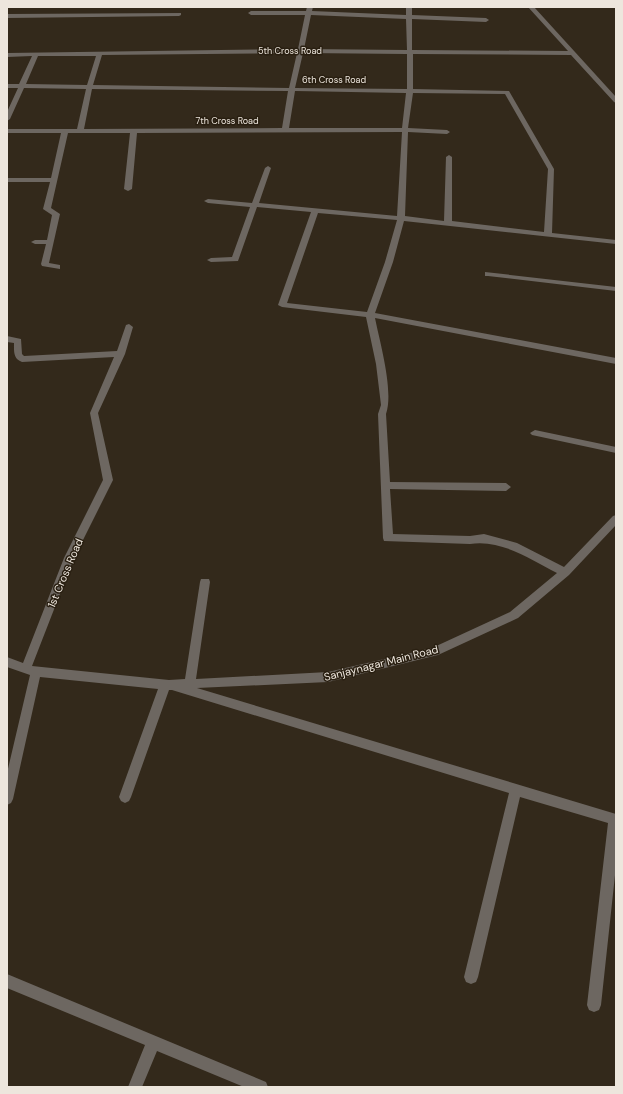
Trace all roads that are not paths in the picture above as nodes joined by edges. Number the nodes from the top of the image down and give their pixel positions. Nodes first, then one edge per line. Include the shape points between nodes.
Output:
1 (409, 7) edge
2 (531, 7) edge
3 (310, 10) edge
4 (251, 13) dead end
5 (179, 14) dead end
6 (7, 16) edge
7 (408, 18) junction
8 (486, 20) dead end
9 (301, 51) junction
10 (411, 51) junction
11 (100, 53) junction
12 (573, 53) junction
13 (36, 54) junction
14 (7, 55) edge
15 (7, 86) edge
16 (22, 86) junction
17 (89, 87) junction
18 (292, 88) junction
19 (410, 89) junction
20 (616, 101) edge
21 (7, 118) edge
22 (134, 130) junction
23 (285, 130) junction
24 (405, 130) junction
25 (7, 131) edge
26 (65, 131) junction
27 (80, 131) junction
28 (447, 132) dead end
29 (449, 157) dead end
30 (268, 168) dead end
31 (7, 180) edge
32 (54, 180) junction
33 (128, 189) dead end
34 (208, 201) dead end
35 (255, 205) junction
36 (315, 210) junction
37 (402, 218) junction
38 (448, 224) junction
39 (548, 235) junction
40 (35, 242) dead end
41 (51, 242) junction
42 (616, 242) edge
43 (211, 260) dead end
44 (57, 267) dead end
45 (488, 274) dead end
46 (616, 289) edge
47 (370, 315) junction
48 (129, 327) dead end
49 (7, 340) edge
50 (121, 354) junction
51 (616, 360) edge
52 (535, 433) dead end
53 (616, 450) edge
54 (386, 485) junction
55 (506, 487) dead end
56 (616, 519) edge
57 (566, 572) junction
58 (206, 582) dead end
59 (7, 662) edge
60 (31, 670) junction
61 (190, 684) junction
62 (167, 685) junction
63 (516, 790) junction
64 (125, 797) dead end
65 (7, 798) edge
66 (616, 820) edge
67 (471, 977) dead end
68 (7, 981) edge
69 (594, 1005) dead end
70 (153, 1042) junction
71 (135, 1087) edge
72 (261, 1087) edge

1 - 7 street
2 - 12 street
3 - 4 street
3 - 7 street
3 - 9 street
5 - 6 street
7 - 8 street
7 - 10 street
9 - 10 street, 5th Cross Road
9 - 11 street, 5th Cross Road
9 - 18 street
10 - 12 street, 5th Cross Road
10 - 19 street
11 - 13 street, 5th Cross Road
11 - 17 street
12 - 20 street
13 - 14 street, 5th Cross Road
13 - 16 street
15 - 16 street, 6th Cross Road
16 - 17 street, 6th Cross Road
16 - 21 street
17 - 18 street, 6th Cross Road
17 - 27 street
18 - 19 street, 6th Cross Road
18 - 23 street
19 - 24 street
19 - 39 street, 6th Cross Road via 507,92 551,169
22 - 23 street, 7th Cross Road
22 - 27 street, 7th Cross Road
22 - 33 street
23 - 24 street, 7th Cross Road
24 - 28 street, 7th Cross Road
24 - 37 street
25 - 26 street, 7th Cross Road
26 - 27 street, 7th Cross Road
26 - 32 street
29 - 38 street
30 - 35 street
31 - 32 street
32 - 41 street via 47,208 56,214
34 - 35 street
35 - 36 street
35 - 43 street via 235,259
36 - 37 street
36 - 47 street via 282,305
37 - 38 street
37 - 47 street
38 - 39 street
39 - 42 street
40 - 41 street
41 - 44 street via 45,264
45 - 46 street
47 - 51 street
47 - 54 street via 385,405 382,414
48 - 50 street
49 - 50 street via 18,341 18,354 22,359
50 - 60 street, 1st Cross Road via 94,413 108,480 69,558
52 - 53 street
54 - 55 street
54 - 57 street via 388,538 484,538 513,546
56 - 57 street, Sanjaynagar Main Road
57 - 61 street, Sanjaynagar Main Road via 514,615 434,652 328,677
58 - 61 street
59 - 60 street, Sanjaynagar Main Road
60 - 62 street, Sanjaynagar Main Road
60 - 65 street
61 - 62 street, Sanjaynagar Main Road
62 - 63 street
62 - 64 street
63 - 66 street
63 - 67 street
66 - 69 street
68 - 70 street
70 - 71 street
70 - 72 street

